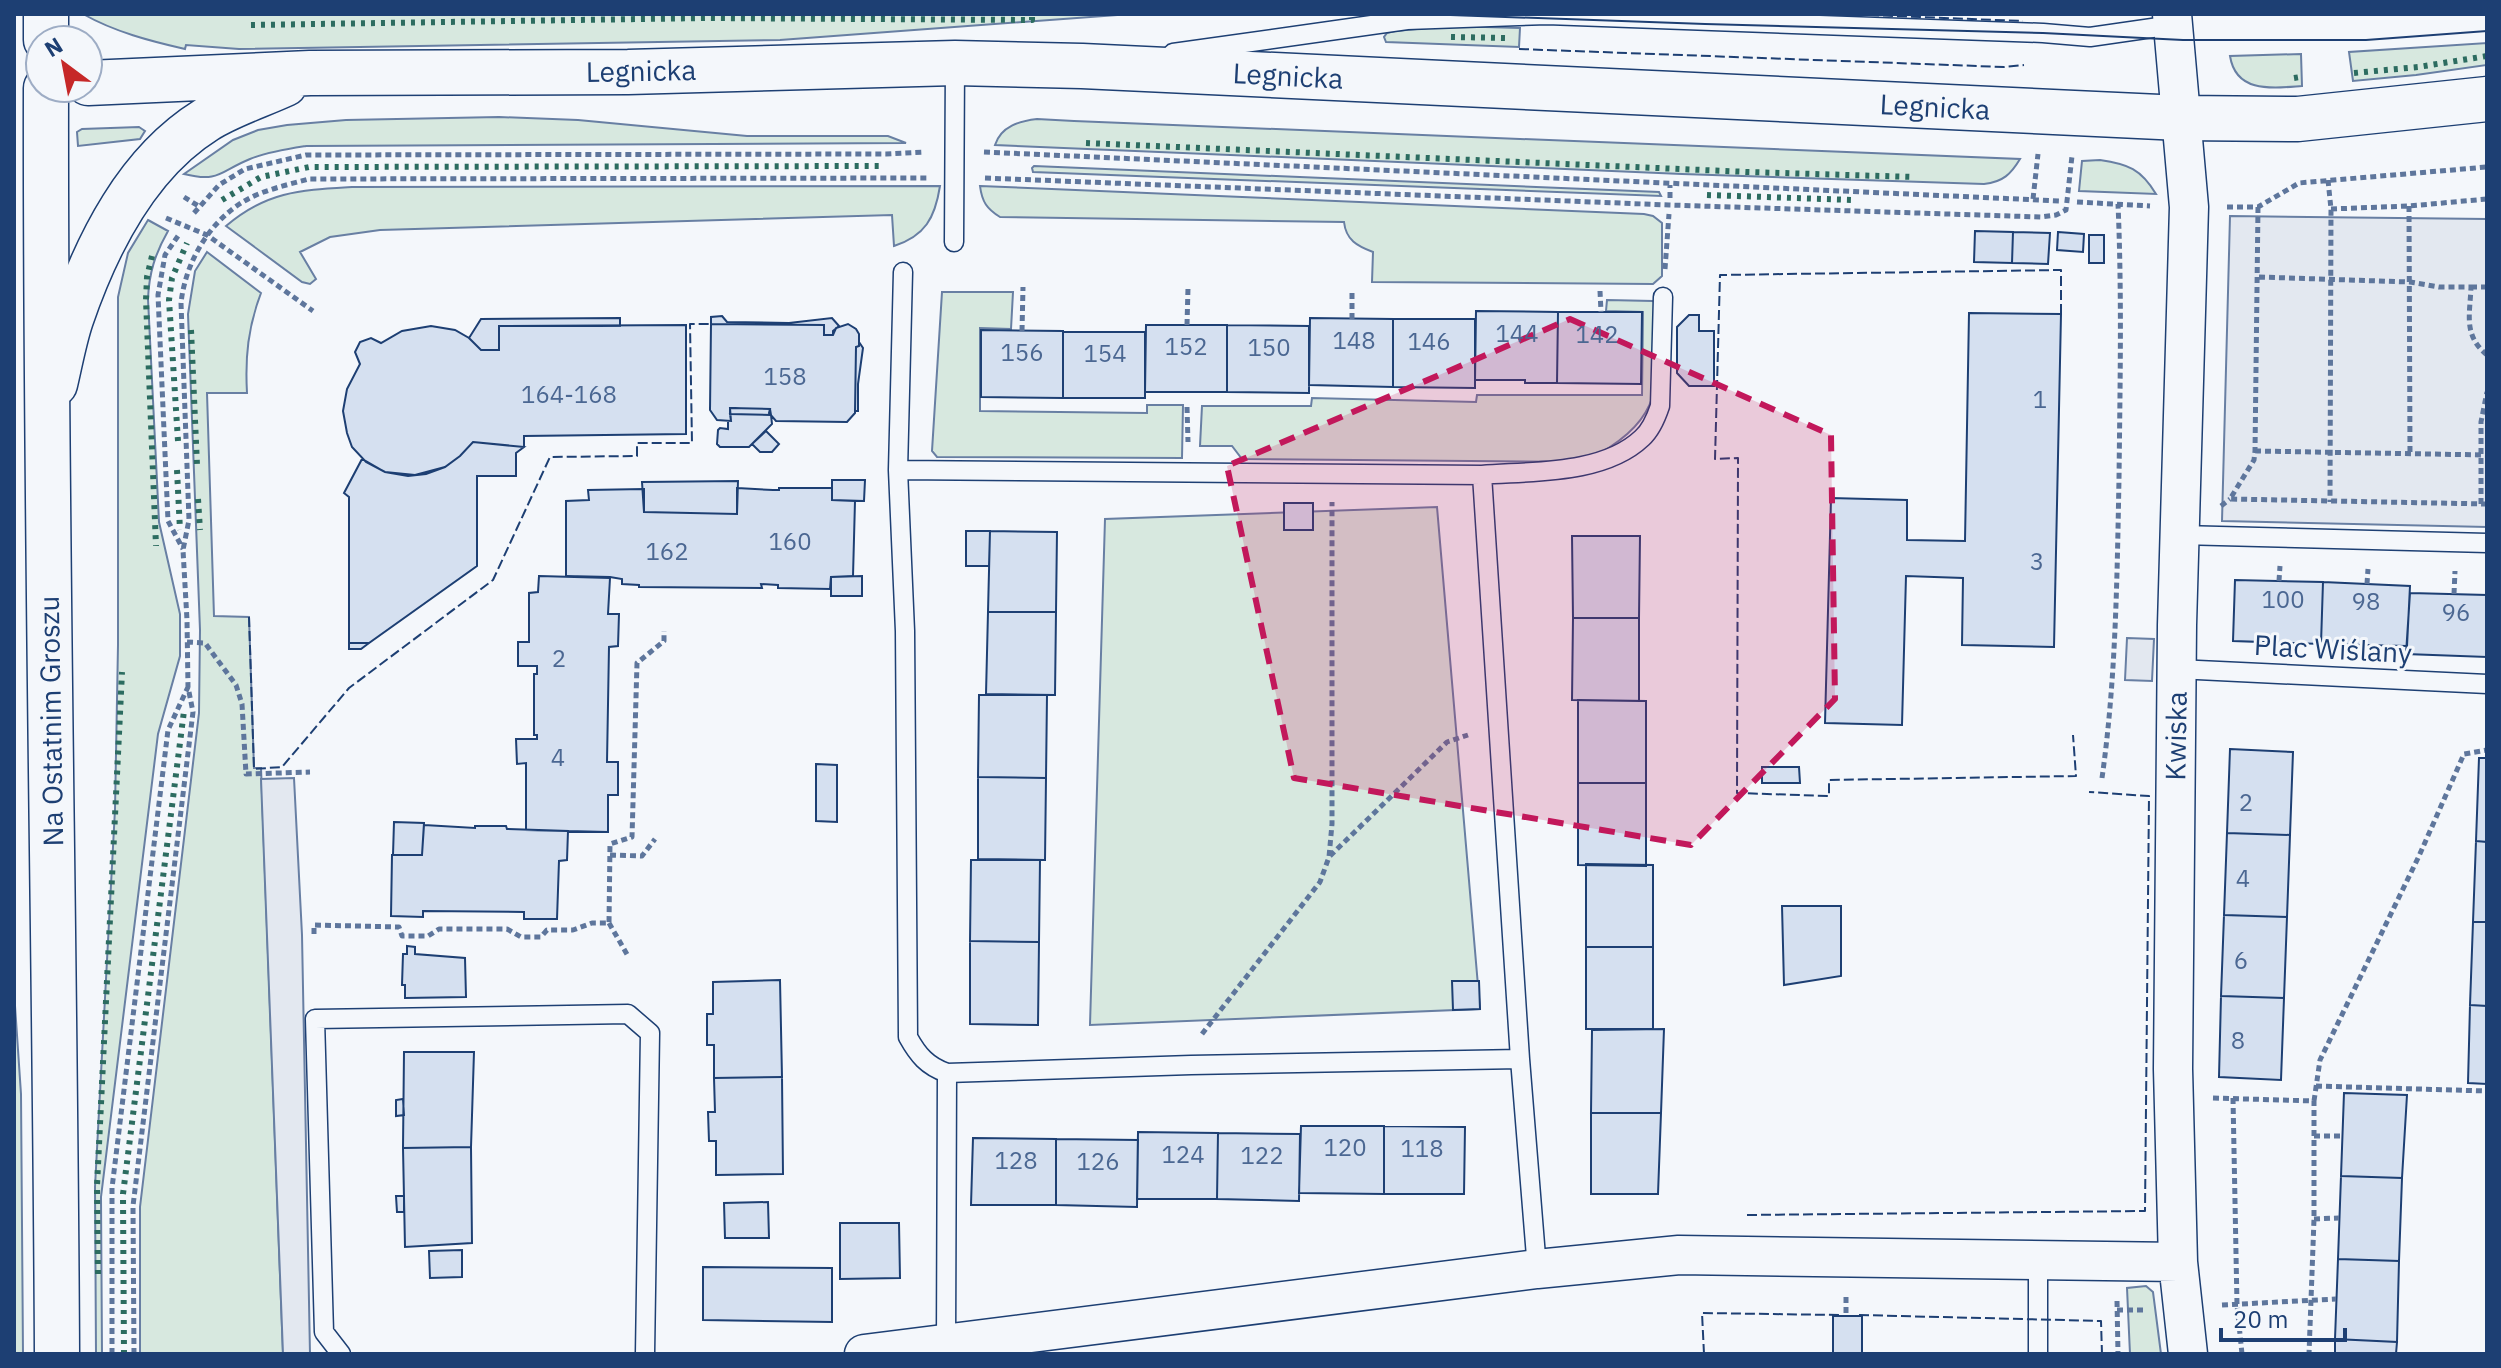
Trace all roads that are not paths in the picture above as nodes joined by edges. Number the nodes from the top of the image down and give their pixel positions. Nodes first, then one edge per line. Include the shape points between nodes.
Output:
1 (2173, 20) edge
2 (955, 63) junction
3 (1083, 66) junction
4 (310, 73) junction
5 (104, 82) edge
6 (2487, 99) edge
7 (46, 104) edge
8 (2181, 118) junction
9 (954, 242) dead end
10 (903, 272) dead end
11 (1663, 297) road end
12 (48, 410) junction
13 (898, 470) junction
14 (1482, 475) junction
15 (2195, 536) junction
16 (2487, 543) edge
17 (2177, 669) junction
18 (2487, 684) edge
19 (1520, 1059) junction
20 (947, 1073) junction
21 (2038, 1259) junction
22 (2178, 1262) junction
23 (1537, 1269) junction
24 (946, 1345) junction
25 (57, 1354) edge
26 (341, 1354) edge
27 (645, 1354) edge
28 (864, 1354) edge
29 (2038, 1354) edge
30 (2188, 1354) edge

1 - 3 lane via 2090,37 1547,15 1407,20
1 - 8 street, Kwiska
2 - 3 main road, Legnicka
2 - 4 main road, Legnicka
2 - 9 lane
3 - 8 main road, Legnicka
4 - 5 main road, Legnicka
4 - 12 main road via 208,118 172,145 146,174 106,233 71,320
6 - 8 main road, Legnicka via 2298,119
7 - 12 main road, Na Ostatnim Groszu
8 - 15 street, Kwiska via 2189,207
10 - 13 lane
11 - 14 lane via 1660,406 1642,439 1584,467
12 - 25 main road, Na Ostatnim Groszu
13 - 14 lane
13 - 20 lane via 905,631 908,1037 931,1067
14 - 19 lane
15 - 16 lane
15 - 17 street, Kwiska
17 - 18 lane, Plac Wiślany
17 - 22 street, Kwiska via 2173,1069
19 - 20 lane
19 - 23 lane
20 - 24 lane
21 - 22 street
21 - 23 street via 1679,1255
21 - 29 lane
22 - 30 street, Kwiska
23 - 24 street
24 - 28 street
26 - 27 lane via 324,1332 315,1019 628,1014 650,1033

